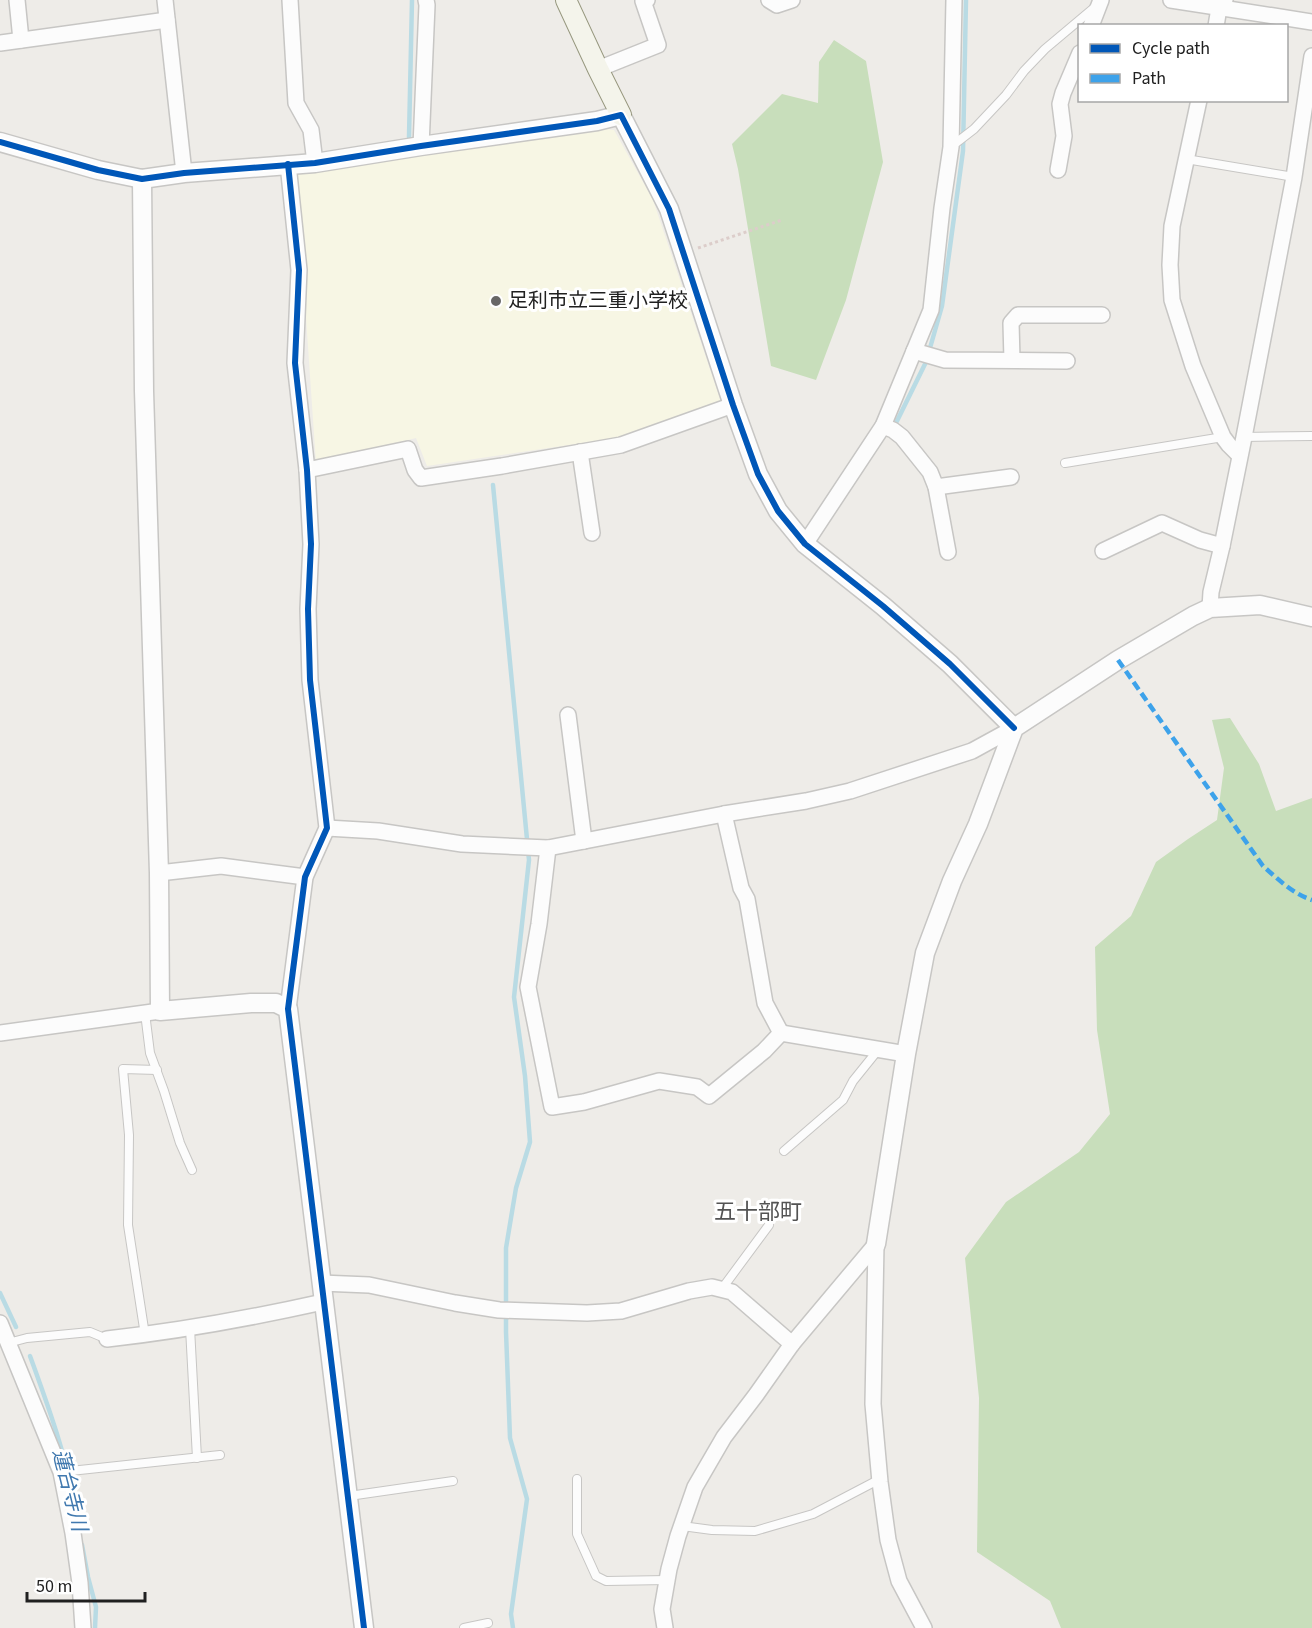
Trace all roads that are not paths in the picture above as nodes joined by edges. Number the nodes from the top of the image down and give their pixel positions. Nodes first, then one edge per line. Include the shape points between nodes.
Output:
1 (17, 0) edge
2 (165, 0) edge
3 (290, 0) edge
4 (426, 0) edge
5 (566, 0) edge
6 (647, 0) edge
7 (769, 0) edge
8 (792, 0) edge
9 (954, 0) edge
10 (1171, 0) edge
11 (1101, 2) edge
12 (1222, 4) edge
13 (167, 20) junction
14 (1312, 22) edge
15 (1092, 24) edge
16 (1217, 24) edge
17 (21, 40) junction
18 (0, 44) edge
19 (1312, 56) edge
20 (1078, 58) edge
21 (598, 69) junction
22 (1199, 102) edge
23 (621, 115) junction
24 (0, 142) edge
25 (421, 146) junction
26 (951, 147) junction
27 (1186, 159) junction
28 (315, 163) junction
29 (288, 164) junction
30 (1058, 170) dead end
31 (184, 173) junction
32 (1294, 177) junction
33 (142, 179) junction
34 (1102, 315) dead end
35 (914, 351) junction
36 (1012, 360) junction
37 (1067, 361) dead end
38 (733, 405) junction
39 (883, 426) junction
40 (1244, 436) junction
41 (1312, 436) edge
42 (1223, 437) junction
43 (579, 452) junction
44 (1239, 455) junction
45 (1065, 463) dead end
46 (307, 470) junction
47 (1011, 477) dead end
48 (936, 487) junction
49 (592, 533) dead end
50 (805, 544) junction
51 (1222, 546) junction
52 (1104, 551) dead end
53 (948, 552) dead end
54 (1210, 608) junction
55 (1312, 617) edge
56 (568, 716) dead end
57 (1014, 728) junction
58 (724, 814) junction
59 (327, 828) junction
60 (584, 842) junction
61 (548, 848) junction
62 (159, 873) junction
63 (305, 877) junction
64 (288, 1009) junction
65 (152, 1012) junction
66 (0, 1033) edge
67 (781, 1033) junction
68 (878, 1050) junction
69 (906, 1054) junction
70 (157, 1070) junction
71 (784, 1151) dead end
72 (192, 1170) dead end
73 (769, 1225) dead end
74 (876, 1244) junction
75 (321, 1283) junction
76 (721, 1290) junction
77 (323, 1302) junction
78 (0, 1323) edge
79 (190, 1328) junction
80 (145, 1335) junction
81 (107, 1339) joint
82 (8, 1343) junction
83 (792, 1344) junction
84 (220, 1455) dead end
85 (197, 1458) junction
86 (60, 1472) junction
87 (577, 1479) dead end
88 (880, 1479) junction
89 (453, 1481) dead end
90 (348, 1496) junction
91 (682, 1526) junction
92 (667, 1580) junction
93 (488, 1623) dead end
94 (83, 1628) edge
95 (364, 1628) edge
96 (464, 1628) edge
97 (665, 1628) edge
98 (924, 1628) edge

1 - 17 street
2 - 13 street
3 - 28 street via 296,103 310,130
4 - 25 street
5 - 21 main road
6 - 21 street via 643,1 658,45
7 - 8 street via 777,5
9 - 26 street
10 - 12 street
11 - 15 street
11 - 26 lane via 1045,49 974,129
12 - 14 street
12 - 16 street
13 - 17 street
13 - 31 street
17 - 18 street
19 - 32 street
20 - 30 street via 1060,104 1064,136
21 - 23 main road
22 - 27 street
23 - 25 street
23 - 38 street via 669,209
24 - 33 street
25 - 28 street
26 - 35 street via 931,310
27 - 32 lane
27 - 42 street via 1172,226 1172,300 1192,366
28 - 29 street
29 - 31 street
29 - 46 street via 298,270 295,363
31 - 33 street
32 - 40 street
33 - 62 street
34 - 36 street via 1018,315 1011,323
35 - 36 street via 945,360
35 - 39 street
36 - 37 street
38 - 43 street via 621,445
38 - 50 street via 758,474 778,511
39 - 48 street via 902,437 930,472
39 - 50 street
40 - 41 lane
40 - 44 street
42 - 44 street
42 - 45 lane
43 - 46 street via 421,477 408,449
43 - 49 street
44 - 51 street
46 - 59 street via 310,680
47 - 48 street
48 - 53 street
50 - 57 street via 950,664
51 - 52 street via 1162,523
51 - 54 street
54 - 55 street via 1260,606
54 - 57 street via 1118,660
56 - 60 street
57 - 58 street via 972,751 850,791
57 - 69 street via 925,953
58 - 60 street
58 - 67 street via 741,888 747,898 765,1003
59 - 61 street via 378,831 462,844
59 - 63 street
60 - 61 street
61 - 67 street via 528,987 552,1107 659,1082 697,1087 710,1096
62 - 63 street via 221,866
62 - 65 street
63 - 64 street
64 - 65 street via 276,1003 251,1003
64 - 75 street
65 - 66 street
65 - 70 lane via 150,1053
67 - 68 street
68 - 69 street
68 - 71 lane via 843,1100
69 - 74 street
70 - 72 lane
70 - 80 lane via 123,1069 129,1135 128,1225
73 - 76 lane
74 - 83 street
74 - 88 street via 873,1404
75 - 76 street via 369,1285 499,1310 587,1314 621,1311 689,1291 712,1287
75 - 77 street
76 - 83 street via 732,1292
77 - 79 street
77 - 90 street
78 - 82 street
79 - 80 street
79 - 85 lane
80 - 81 street
81 - 82 lane via 90,1332
82 - 86 street
83 - 91 street via 724,1437 695,1487
84 - 85 lane
85 - 86 lane
86 - 94 street via 73,1533
87 - 92 lane via 577,1534 596,1576 606,1581
88 - 91 lane via 813,1514 755,1531
88 - 98 street via 888,1540 899,1581
89 - 90 lane
90 - 95 street
91 - 92 street
92 - 97 street via 662,1609
93 - 96 lane

